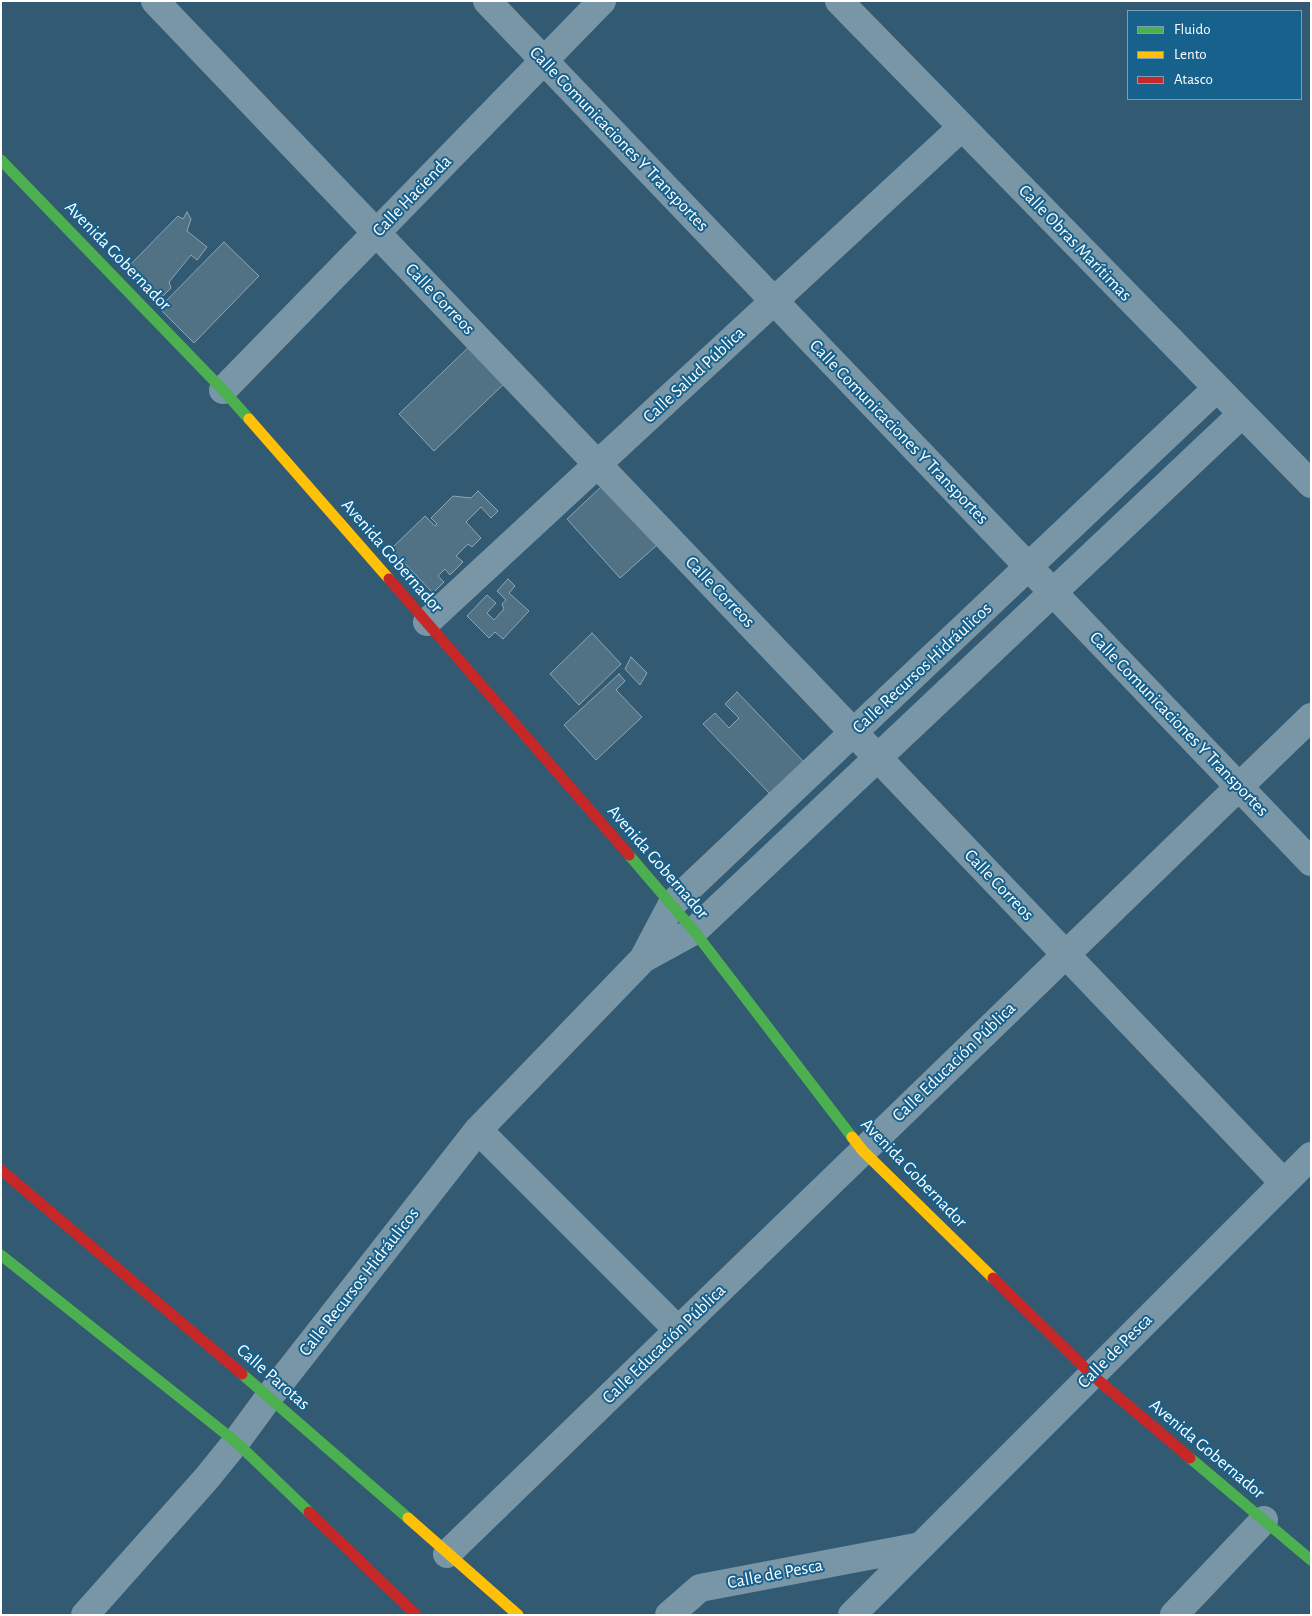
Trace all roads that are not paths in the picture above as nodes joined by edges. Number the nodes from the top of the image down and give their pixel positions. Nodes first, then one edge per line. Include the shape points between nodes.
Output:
1 (155, 1) edge
2 (487, 1) edge
3 (602, 1) edge
4 (839, 1) edge
5 (544, 61) junction
6 (962, 127) junction
7 (1, 160) edge
8 (376, 232) junction
9 (774, 301) junction
10 (1217, 388) junction
11 (223, 390) junction
12 (1242, 414) junction
13 (598, 464) junction
14 (1311, 484) edge
15 (1028, 567) junction
16 (1053, 592) junction
17 (427, 622) junction
18 (1311, 717) edge
19 (853, 732) junction
20 (878, 758) junction
21 (1239, 786) junction
22 (1311, 862) edge
23 (672, 904) junction
24 (694, 931) junction
25 (1066, 954) junction
26 (644, 959) junction
27 (478, 1130) junction
28 (863, 1151) junction
29 (1311, 1156) edge
30 (1, 1170) edge
31 (1284, 1183) junction
32 (1, 1255) edge
33 (678, 1330) junction
34 (1092, 1375) junction
35 (269, 1397) junction
36 (236, 1442) junction
37 (1264, 1520) junction
38 (920, 1546) junction
39 (447, 1554) junction
40 (1311, 1560) edge
41 (86, 1615) edge
42 (416, 1615) edge
43 (518, 1615) edge
44 (669, 1615) edge
45 (852, 1615) edge
46 (1174, 1615) edge

1 - 8 street, Calle Correos
2 - 5 street, Calle Comunicaciones Y Transportes
3 - 5 street, Calle Hacienda
4 - 6 street, Calle Obras Marítimas
5 - 8 street, Calle Hacienda
5 - 9 street, Calle Comunicaciones Y Transportes
6 - 9 street, Calle Salud Pública
6 - 10 street, Calle Obras Marítimas
7 - 11 street, Avenida Gobernador
8 - 11 street, Calle Hacienda
8 - 13 street, Calle Correos
9 - 13 street, Calle Salud Pública
9 - 15 street, Calle Comunicaciones Y Transportes
10 - 12 street, Calle Obras Marítimas
10 - 15 street, Calle Recursos Hidráulicos
11 - 17 street, Avenida Gobernador
12 - 14 street, Calle Obras Marítimas
12 - 16 street, Calle Recursos Hidráulicos
13 - 17 street, Calle Salud Pública
13 - 19 street, Calle Correos
15 - 16 street, Calle Comunicaciones Y Transportes
15 - 19 street, Calle Recursos Hidráulicos
16 - 20 street, Calle Recursos Hidráulicos
16 - 21 street, Calle Comunicaciones Y Transportes
17 - 23 street, Avenida Gobernador
18 - 21 street, Calle Educación Pública
19 - 20 street, Calle Correos
19 - 23 street, Calle Recursos Hidráulicos
20 - 24 street, Calle Recursos Hidráulicos
20 - 25 street, Calle Correos
21 - 22 street, Calle Comunicaciones Y Transportes
21 - 25 street, Calle Educación Pública
23 - 24 street, Avenida Gobernador
23 - 26 street, Calle Recursos Hidráulicos
24 - 26 street, Calle Recursos Hidráulicos
24 - 28 street, Avenida Gobernador
25 - 28 street, Calle Educación Pública
25 - 31 street, Calle Correos
26 - 27 street, Calle Recursos Hidráulicos
27 - 33 street
27 - 35 street, Calle Recursos Hidráulicos
28 - 33 street, Calle Educación Pública
28 - 34 street, Avenida Gobernador
29 - 31 street, Calle de Pesca
30 - 35 street, Calle Parotas
31 - 34 street, Calle de Pesca
32 - 36 street
33 - 39 street, Calle Educación Pública
34 - 37 street, Avenida Gobernador
34 - 38 street, Calle de Pesca
35 - 36 street, Calle Recursos Hidráulicos
35 - 39 street, Calle Parotas
36 - 41 street, Calle Recursos Hidráulicos
36 - 42 street
37 - 40 street, Avenida Gobernador
37 - 46 street
38 - 44 street, Calle de Pesca via 700,1588
38 - 45 street, Calle de Pesca
39 - 43 street, Calle Parotas

